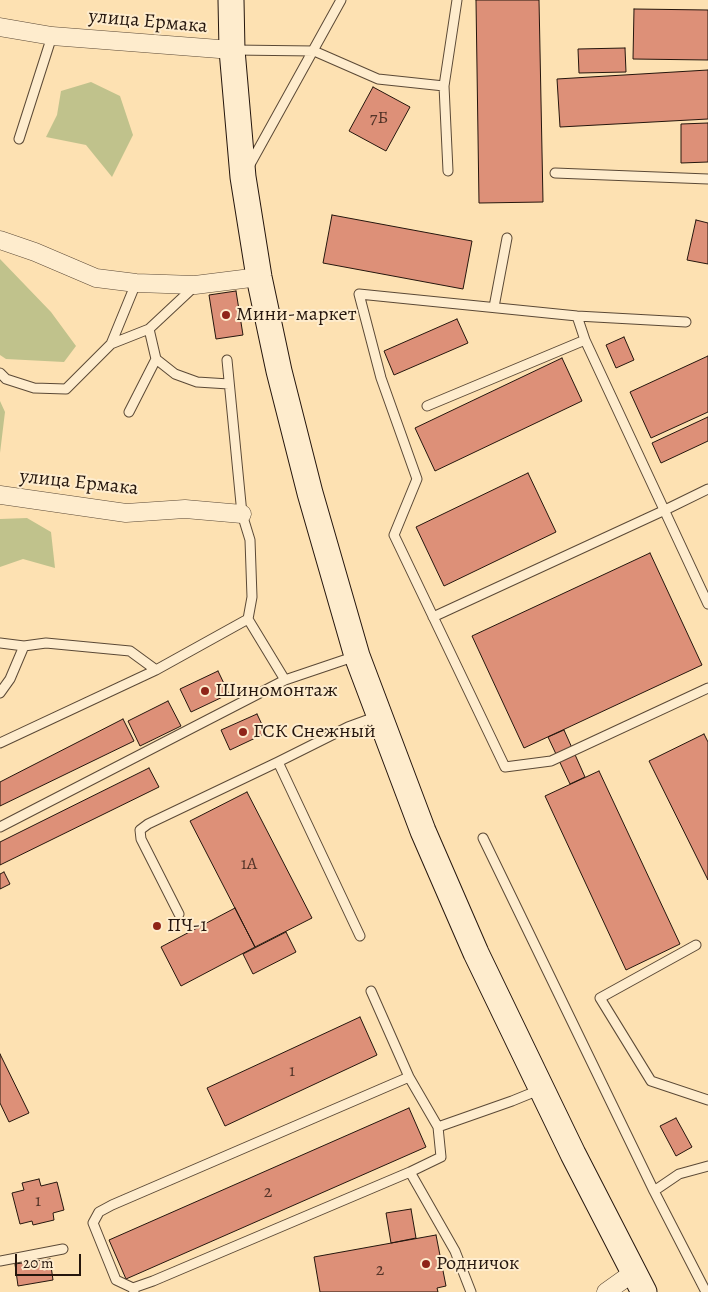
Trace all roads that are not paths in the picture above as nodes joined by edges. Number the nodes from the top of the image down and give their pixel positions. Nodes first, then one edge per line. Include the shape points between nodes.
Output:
1 (231, 0) edge
2 (341, 0) edge
3 (457, 0) edge
4 (0, 27) edge
5 (52, 36) junction
6 (232, 50) junction
7 (314, 51) junction
8 (444, 86) junction
9 (18, 139) dead end
10 (448, 171) dead end
11 (555, 173) dead end
12 (244, 177) junction
13 (708, 179) edge
14 (506, 238) dead end
15 (0, 240) edge
16 (260, 277) junction
17 (136, 283) junction
18 (195, 285) junction
19 (494, 307) junction
20 (577, 316) junction
21 (686, 322) dead end
22 (149, 329) junction
23 (585, 340) junction
24 (111, 344) junction
25 (156, 359) junction
26 (227, 360) dead end
27 (0, 373) edge
28 (229, 384) junction
29 (428, 406) dead end
30 (129, 412) dead end
31 (708, 488) edge
32 (0, 495) edge
33 (665, 510) junction
34 (242, 514) junction
35 (708, 604) edge
36 (433, 617) junction
37 (248, 619) junction
38 (0, 643) edge
39 (24, 646) junction
40 (357, 656) junction
41 (156, 670) junction
42 (286, 680) junction
43 (708, 688) edge
44 (0, 693) edge
45 (379, 715) junction
46 (0, 743) edge
47 (278, 762) junction
48 (0, 827) edge
49 (483, 838) dead end
50 (179, 914) dead end
51 (360, 936) dead end
52 (696, 946) dead end
53 (372, 991) dead end
54 (409, 1076) junction
55 (541, 1089) junction
56 (708, 1100) edge
57 (438, 1127) junction
58 (708, 1166) edge
59 (410, 1172) junction
60 (654, 1190) junction
61 (63, 1248) dead end
62 (0, 1261) edge
63 (639, 1282) edge
64 (133, 1290) edge
65 (471, 1292) edge
66 (606, 1292) edge
67 (706, 1292) edge

1 - 6 street
2 - 7 lane
3 - 8 lane
4 - 5 street, улица Ермака
5 - 6 street, улица Ермака
5 - 9 lane
6 - 7 lane
6 - 12 street
7 - 8 lane via 378,78
7 - 12 lane
8 - 10 lane
11 - 13 lane
12 - 16 street
14 - 19 lane
15 - 17 street via 96,278
16 - 18 street
16 - 40 street via 279,371 310,493
17 - 18 street
17 - 24 lane
18 - 22 lane
19 - 20 lane
19 - 36 lane via 359,294 381,378 417,479 394,535
20 - 21 lane
20 - 23 lane
22 - 24 lane
22 - 25 lane
23 - 29 lane
23 - 33 lane
24 - 27 lane via 66,389 34,388 6,380
25 - 28 lane via 175,374 198,382
25 - 30 lane
26 - 28 lane
28 - 34 lane
31 - 33 lane
32 - 34 street, улица Ермака via 126,513 185,509
33 - 35 lane
33 - 36 lane
34 - 37 lane via 250,540 252,597
36 - 43 lane via 505,767 551,761
37 - 41 lane
37 - 42 lane
38 - 39 lane
39 - 41 lane via 46,643 130,651
39 - 44 lane via 10,679
40 - 42 lane
40 - 45 street
41 - 46 lane
42 - 48 lane
45 - 47 lane
45 - 55 street via 464,927
47 - 50 lane via 140,830 141,839
47 - 51 lane
49 - 60 lane
52 - 56 lane via 600,998 651,1081
53 - 54 lane
54 - 57 lane
54 - 64 lane via 99,1212 93,1224 116,1280
55 - 57 lane
55 - 63 street
57 - 59 lane via 441,1157
58 - 60 lane via 679,1174
59 - 64 lane
59 - 65 lane via 455,1251
60 - 67 lane
61 - 62 lane
63 - 66 street

